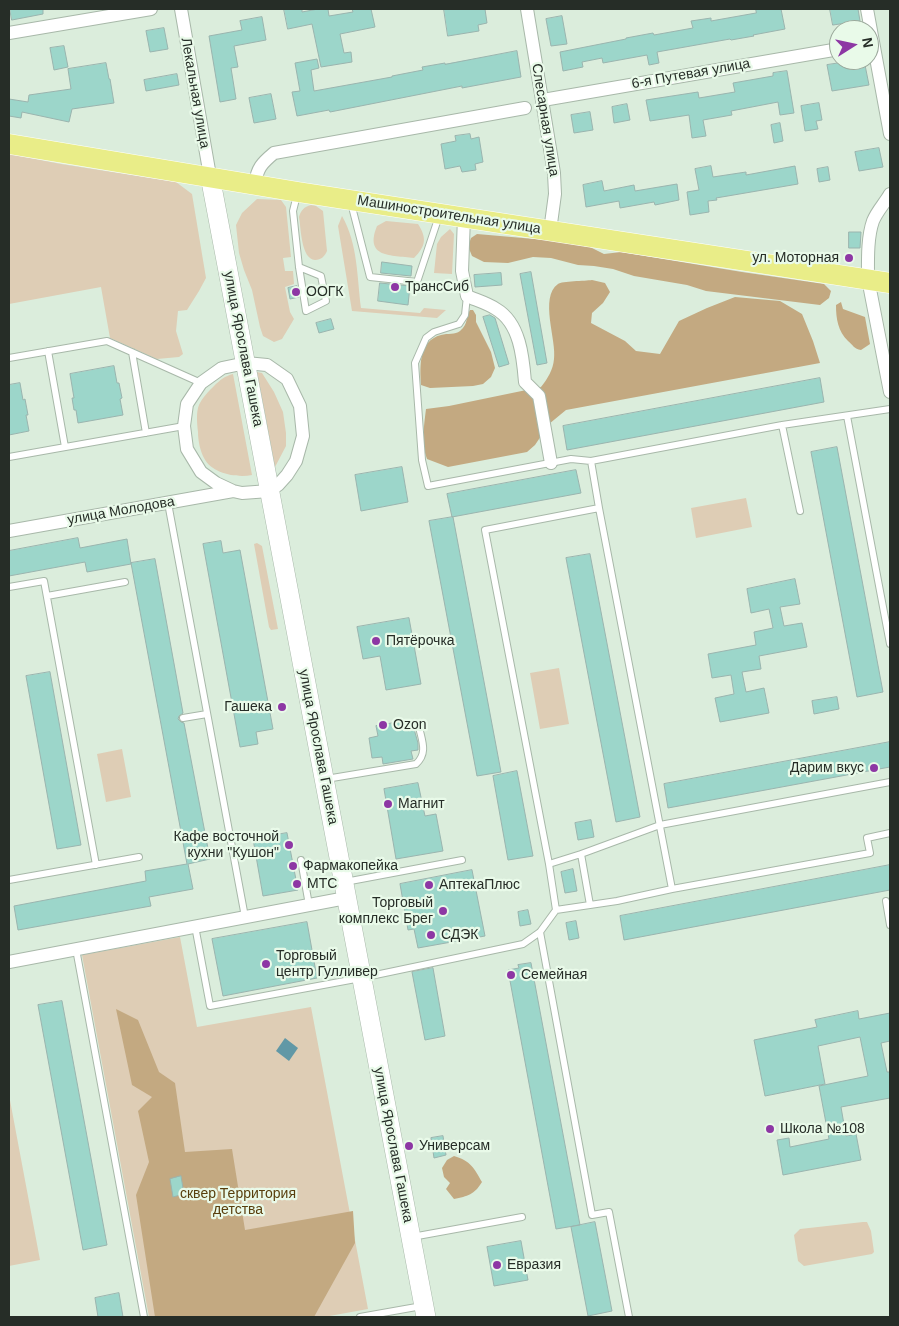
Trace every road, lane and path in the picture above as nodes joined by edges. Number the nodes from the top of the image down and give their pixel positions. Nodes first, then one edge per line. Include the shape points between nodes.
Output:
1 (151, 9) edge
2 (181, 9) edge
3 (527, 9) edge
4 (867, 9) edge
5 (9, 34) edge
6 (829, 51) edge
7 (887, 94) edge
8 (543, 100) junction
9 (525, 108) dead end
10 (890, 134) edge
11 (9, 144) edge
12 (210, 176) junction
13 (255, 184) junction
14 (298, 192) junction
15 (890, 194) edge
16 (350, 199) junction
17 (440, 214) junction
18 (464, 218) junction
19 (550, 231) junction
20 (299, 267) junction
21 (868, 280) junction
22 (890, 283) edge
23 (467, 296) junction
24 (48, 351) junction
25 (132, 352) junction
26 (9, 358) edge
27 (246, 363) junction
28 (201, 384) junction
29 (890, 392) edge
30 (890, 409) edge
31 (847, 416) junction
32 (184, 426) junction
33 (782, 426) junction
34 (146, 433) junction
35 (65, 447) junction
36 (9, 457) edge
37 (591, 462) junction
38 (551, 463) junction
39 (233, 491) junction
40 (269, 491) junction
41 (168, 503) junction
42 (599, 508) junction
43 (800, 511) dead end
44 (9, 531) edge
45 (125, 582) dead end
46 (9, 587) edge
47 (47, 596) junction
48 (890, 644) edge
49 (207, 714) junction
50 (184, 718) dead end
51 (420, 727) dead end
52 (324, 780) junction
53 (890, 782) edge
54 (660, 825) junction
55 (890, 833) edge
56 (581, 854) junction
57 (139, 857) dead end
58 (301, 860) dead end
59 (462, 860) dead end
60 (549, 864) junction
61 (96, 865) junction
62 (9, 880) edge
63 (672, 889) junction
64 (345, 890) junction
65 (886, 901) dead end
66 (309, 904) junction
67 (590, 906) junction
68 (556, 910) junction
69 (245, 917) junction
70 (890, 925) edge
71 (195, 926) junction
72 (540, 932) junction
73 (76, 949) junction
74 (9, 962) edge
75 (362, 978) junction
76 (522, 1217) dead end
77 (411, 1238) junction
78 (425, 1311) edge
79 (144, 1317) edge
80 (360, 1317) edge
81 (629, 1317) edge

1 - 5 street
2 - 12 street, Лекальная улица
3 - 8 street, Слесарная улица
4 - 7 street
6 - 8 street, 6-я Путевая улица
7 - 10 street
8 - 19 street, Слесарная улица via 554,173
9 - 13 street via 274,153 256,172
11 - 12 main road, Машиностроительная улица
12 - 13 main road, Машиностроительная улица
12 - 27 main road, улица Ярослава Гашека
13 - 14 main road, Машиностроительная улица
14 - 16 main road, Машиностроительная улица
14 - 20 lane via 292,211
15 - 21 street via 874,220
16 - 17 main road, Машиностроительная улица
16 - 17 lane via 370,277 417,282
17 - 18 main road, Машиностроительная улица
18 - 19 main road, Машиностроительная улица
18 - 23 street via 462,270
19 - 21 main road, Машиностроительная улица
20 - 20 lane via 306,311 326,301 321,276
21 - 22 main road, Машиностроительная улица
21 - 29 street
23 - 38 street via 497,309 511,323 524,362 525,382 538,396
23 - 38 lane via 465,315 459,324 426,338 415,363 422,460 428,486
24 - 25 lane via 107,341
24 - 26 lane
24 - 35 lane
25 - 28 lane
25 - 34 lane
27 - 28 street via 222,368
27 - 40 main road, улица Ярослава Гашека
27 - 40 street via 267,365 287,379 300,406 303,436 296,461 278,485
28 - 32 street via 187,404
30 - 31 lane
31 - 33 lane
31 - 48 lane
32 - 34 lane
32 - 39 street via 187,449 201,472
33 - 37 lane
33 - 43 lane
34 - 35 lane
35 - 36 lane
37 - 38 lane via 571,459
37 - 42 lane
39 - 40 street via 242,494
39 - 41 street, улица Молодова
40 - 52 main road, улица Ярослава Гашека
41 - 44 street, улица Молодова
41 - 49 lane
42 - 54 lane
42 - 60 lane via 485,530
45 - 47 lane
46 - 47 lane via 44,580
47 - 61 lane
49 - 50 lane
49 - 69 lane
51 - 52 lane via 424,753 416,764
52 - 64 main road, улица Ярослава Гашека
53 - 54 lane
54 - 56 lane
54 - 63 lane
55 - 63 lane via 867,838 870,853
56 - 60 lane
56 - 67 lane
57 - 61 lane
58 - 66 lane
59 - 64 lane
60 - 68 lane
61 - 62 lane
63 - 67 lane
64 - 66 street
64 - 75 main road, улица Ярослава Гашека
65 - 70 lane
66 - 69 street
67 - 68 lane
68 - 72 lane
69 - 71 street
71 - 73 street
71 - 75 lane via 210,1006
72 - 75 lane via 523,944
72 - 81 lane via 592,1215 609,1212
73 - 74 street
73 - 79 lane
75 - 77 main road, улица Ярослава Гашека
76 - 77 lane
77 - 78 main road, улица Ярослава Гашека
78 - 80 lane

